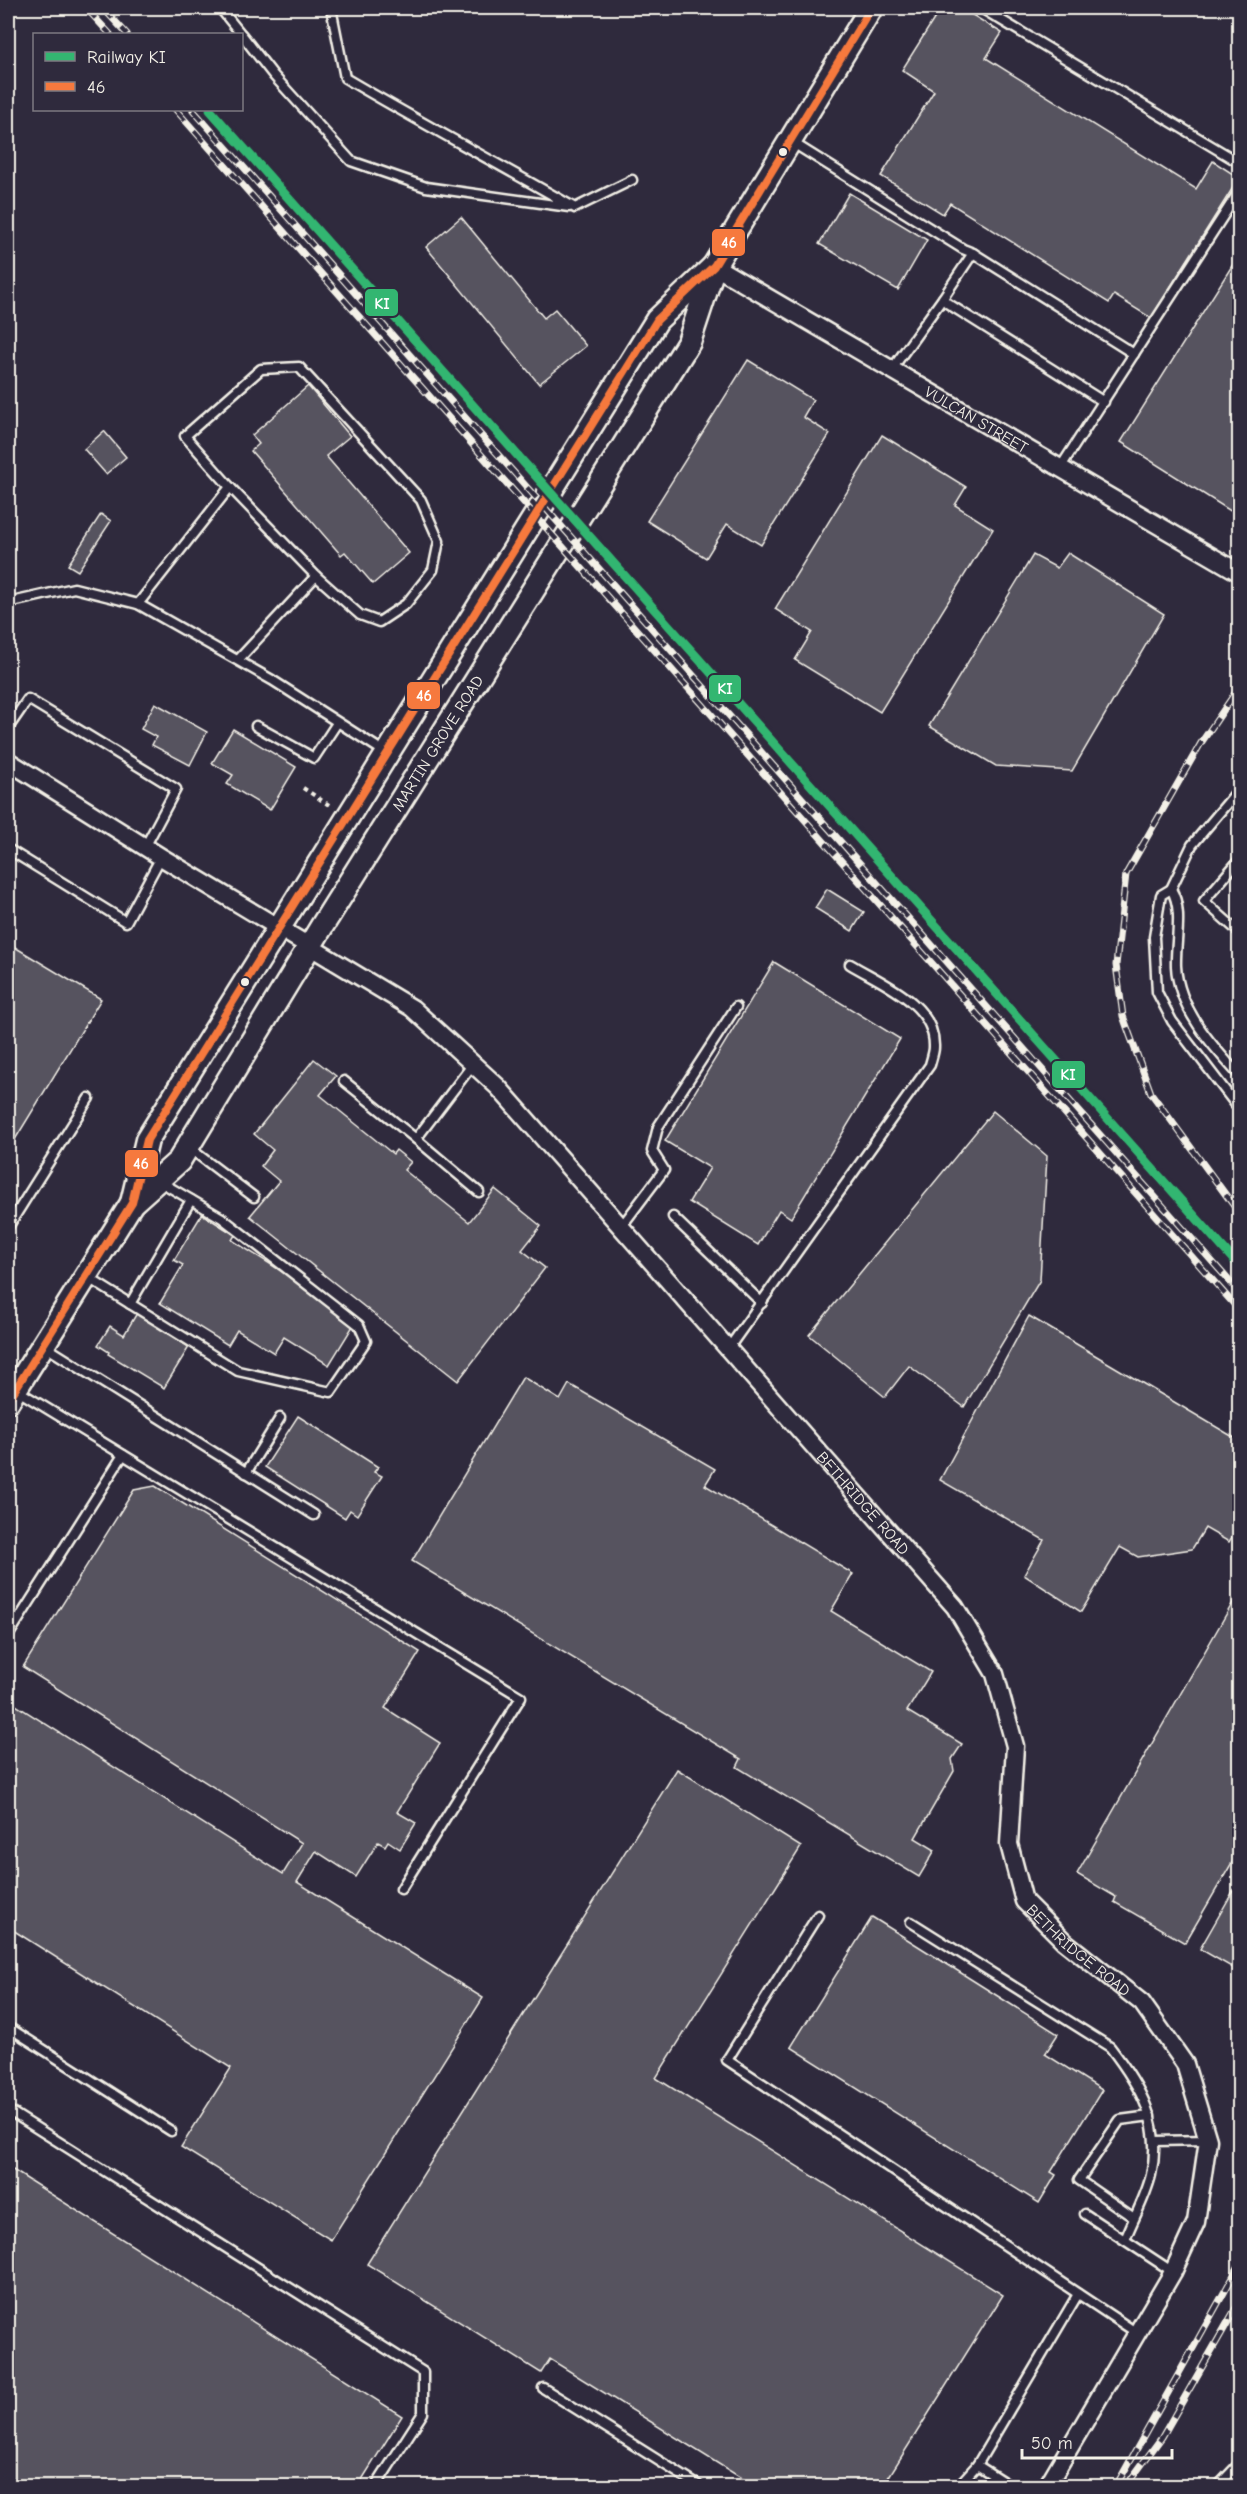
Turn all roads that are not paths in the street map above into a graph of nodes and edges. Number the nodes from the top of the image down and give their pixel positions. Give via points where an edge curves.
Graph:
1 (220, 8) edge
2 (331, 8) edge
3 (871, 8) edge
4 (981, 8) edge
5 (239, 33) edge
6 (243, 37) edge
7 (790, 141) junction
8 (1239, 163) edge
9 (632, 180) dead end
10 (1239, 190) edge
11 (575, 208) junction
12 (973, 253) junction
13 (714, 266) junction
14 (943, 298) junction
15 (1134, 354) junction
16 (891, 369) junction
17 (1104, 402) junction
18 (1060, 468) junction
19 (230, 487) junction
20 (1239, 573) edge
21 (316, 576) junction
22 (138, 604) junction
23 (8, 606) edge
24 (238, 660) junction
25 (337, 723) junction
26 (256, 726) dead end
27 (8, 728) edge
28 (387, 753) junction
29 (8, 761) edge
30 (1239, 788) edge
31 (145, 847) junction
32 (8, 849) edge
33 (161, 857) junction
34 (1239, 859) edge
35 (1172, 889) junction
36 (278, 928) junction
37 (1239, 933) edge
38 (310, 947) junction
39 (850, 964) dead end
40 (736, 1007) dead end
41 (473, 1064) junction
42 (1239, 1076) edge
43 (344, 1081) dead end
44 (89, 1098) dead end
45 (1239, 1110) edge
46 (416, 1139) junction
47 (187, 1147) junction
48 (157, 1180) junction
49 (479, 1192) dead end
50 (254, 1197) dead end
51 (191, 1200) junction
52 (132, 1203) junction
53 (673, 1217) dead end
54 (8, 1227) edge
55 (621, 1227) junction
56 (86, 1277) junction
57 (762, 1303) junction
58 (130, 1304) junction
59 (43, 1345) junction
60 (728, 1349) junction
61 (11, 1395) edge
62 (280, 1418) dead end
63 (123, 1455) junction
64 (246, 1473) junction
65 (314, 1515) dead end
66 (8, 1636) edge
67 (401, 1889) dead end
68 (818, 1915) dead end
69 (912, 1922) dead end
70 (8, 2027) edge
71 (8, 2110) edge
72 (1150, 2116) junction
73 (171, 2131) dead end
74 (1208, 2140) junction
75 (1155, 2141) junction
76 (1085, 2214) dead end
77 (1134, 2218) junction
78 (1125, 2240) junction
79 (1173, 2272) junction
80 (1078, 2294) junction
81 (1137, 2333) junction
82 (543, 2388) dead end
83 (1239, 2463) edge
84 (977, 2465) junction
85 (376, 2487) edge
86 (699, 2487) edge
87 (958, 2487) edge
88 (1010, 2487) edge
89 (1047, 2487) edge
90 (1218, 2487) edge

1 - 5 lane
2 - 11 lane via 345,78
3 - 7 main road, MARTIN GROVE ROAD
4 - 8 lane
6 - 11 lane via 351,161 426,187
7 - 12 lane
7 - 13 main road, MARTIN GROVE ROAD
9 - 11 lane
10 - 15 lane
12 - 14 lane
12 - 15 lane
13 - 16 street, VULCAN STREET
13 - 28 main road, MARTIN GROVE ROAD via 657,320
13 - 38 main road, MARTIN GROVE ROAD via 689,342
14 - 16 lane
14 - 17 lane
15 - 17 lane
16 - 18 street, VULCAN STREET
17 - 18 lane
18 - 20 street, VULCAN STREET
19 - 21 lane
19 - 21 lane via 185,436 261,369 298,367 421,500 439,541 433,570 406,604 379,622 360,615
19 - 22 lane
21 - 24 lane
22 - 23 lane via 74,588
22 - 24 lane
24 - 25 lane
25 - 26 lane via 314,758
25 - 28 lane
27 - 31 lane via 28,699 176,789
28 - 36 main road, MARTIN GROVE ROAD
29 - 31 street, BETHRIDGE ROAD
30 - 35 lane via 1192,845
31 - 33 street, BETHRIDGE ROAD
32 - 33 lane via 126,922
33 - 36 street, BETHRIDGE ROAD
34 - 37 lane via 1204,901
35 - 42 lane via 1178,899 1178,986 1199,1028
35 - 45 lane via 1161,895 1154,937 1157,992 1173,1022
36 - 38 street, BETHRIDGE ROAD
36 - 52 main road, MARTIN GROVE ROAD via 147,1140
38 - 41 street, BETHRIDGE ROAD via 412,1008
38 - 47 main road, MARTIN GROVE ROAD
39 - 57 lane via 911,1001 928,1022 934,1047 930,1065
40 - 55 lane via 658,1127 652,1151 664,1170
41 - 46 lane
41 - 55 street, BETHRIDGE ROAD via 498,1087
43 - 46 lane
44 - 54 lane
46 - 49 lane
47 - 48 main road, MARTIN GROVE ROAD
47 - 50 lane
48 - 51 lane
48 - 52 main road, MARTIN GROVE ROAD
51 - 58 lane
51 - 58 lane via 222,1218 359,1325 366,1341 331,1392 238,1371
52 - 56 main road, MARTIN GROVE ROAD
53 - 57 lane
55 - 60 street, BETHRIDGE ROAD
56 - 58 lane
56 - 59 main road, MARTIN GROVE ROAD
57 - 60 lane
59 - 61 main road, MARTIN GROVE ROAD
59 - 64 lane
60 - 74 street, BETHRIDGE ROAD via 956,1607 995,1674 1015,1746 1009,1844 1024,1901 1064,1941 1142,2003 1185,2064
61 - 63 lane
62 - 64 lane
63 - 66 lane
63 - 67 lane via 521,1697
64 - 65 lane
68 - 80 lane via 727,2060
69 - 72 lane via 1110,2047 1134,2078
70 - 73 lane
71 - 85 lane via 423,2372 423,2413
72 - 75 lane
72 - 77 lane via 1120,2120 1079,2180
74 - 75 lane
74 - 79 street, BETHRIDGE ROAD via 1196,2222
75 - 77 lane via 1151,2176
76 - 78 lane
77 - 78 lane
78 - 79 lane
79 - 81 street, BETHRIDGE ROAD
80 - 81 lane
80 - 84 lane
81 - 89 street, BETHRIDGE ROAD
82 - 86 lane
83 - 90 lane
84 - 87 lane
84 - 88 lane

